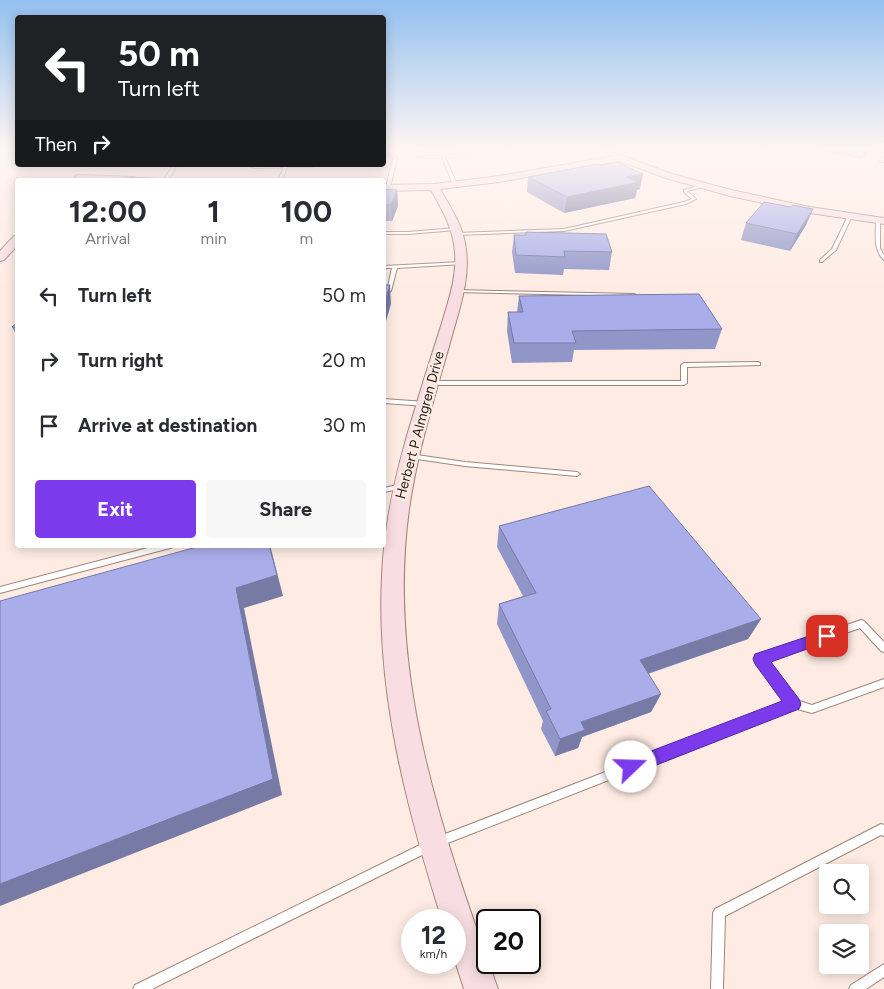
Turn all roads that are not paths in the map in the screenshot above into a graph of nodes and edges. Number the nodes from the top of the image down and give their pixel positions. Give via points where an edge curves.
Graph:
1 (438, 196) edge
2 (691, 196) edge
3 (746, 196) edge
4 (850, 216) junction
5 (881, 220) edge
6 (456, 232) junction
7 (386, 233) edge
8 (15, 241) edge
9 (0, 258) edge
10 (884, 259) edge
11 (821, 261) dead end
12 (461, 263) junction
13 (395, 266) junction
14 (386, 267) edge
15 (389, 291) edge
16 (457, 291) junction
17 (637, 295) edge
18 (758, 364) dead end
19 (431, 383) junction
20 (386, 401) edge
21 (425, 404) junction
22 (410, 456) junction
23 (577, 474) dead end
24 (393, 488) edge
25 (159, 548) edge
26 (0, 590) edge
27 (884, 648) edge
28 (884, 683) edge
29 (793, 704) junction
30 (884, 831) edge
31 (433, 844) junction
32 (884, 970) edge
33 (139, 989) edge
34 (481, 989) edge
35 (717, 989) edge
36 (854, 989) edge

1 - 6 street, Herbert P Almgren Drive
2 - 6 lane via 694,199 685,203 587,226 535,232
3 - 4 street
4 - 5 street
4 - 11 lane via 834,250
5 - 10 lane via 878,248
6 - 7 lane
6 - 12 street, Herbert P Almgren Drive
8 - 9 street
12 - 13 lane
12 - 16 street, Herbert P Almgren Drive
13 - 14 lane
13 - 15 lane
16 - 17 lane
16 - 19 street, Herbert P Almgren Drive
18 - 19 lane via 684,364 684,383
19 - 21 street, Herbert P Almgren Drive
20 - 21 lane
21 - 22 street, Herbert P Almgren Drive
22 - 23 lane
22 - 24 street, Herbert P Almgren Drive
24 - 31 street, Herbert P Almgren Drive via 393,636 402,714
25 - 26 lane
27 - 29 lane via 860,624 760,659
28 - 29 lane via 812,709
29 - 31 lane
30 - 35 lane via 881,829 719,913
31 - 33 lane
31 - 34 street, Herbert P Almgren Drive
32 - 36 lane

